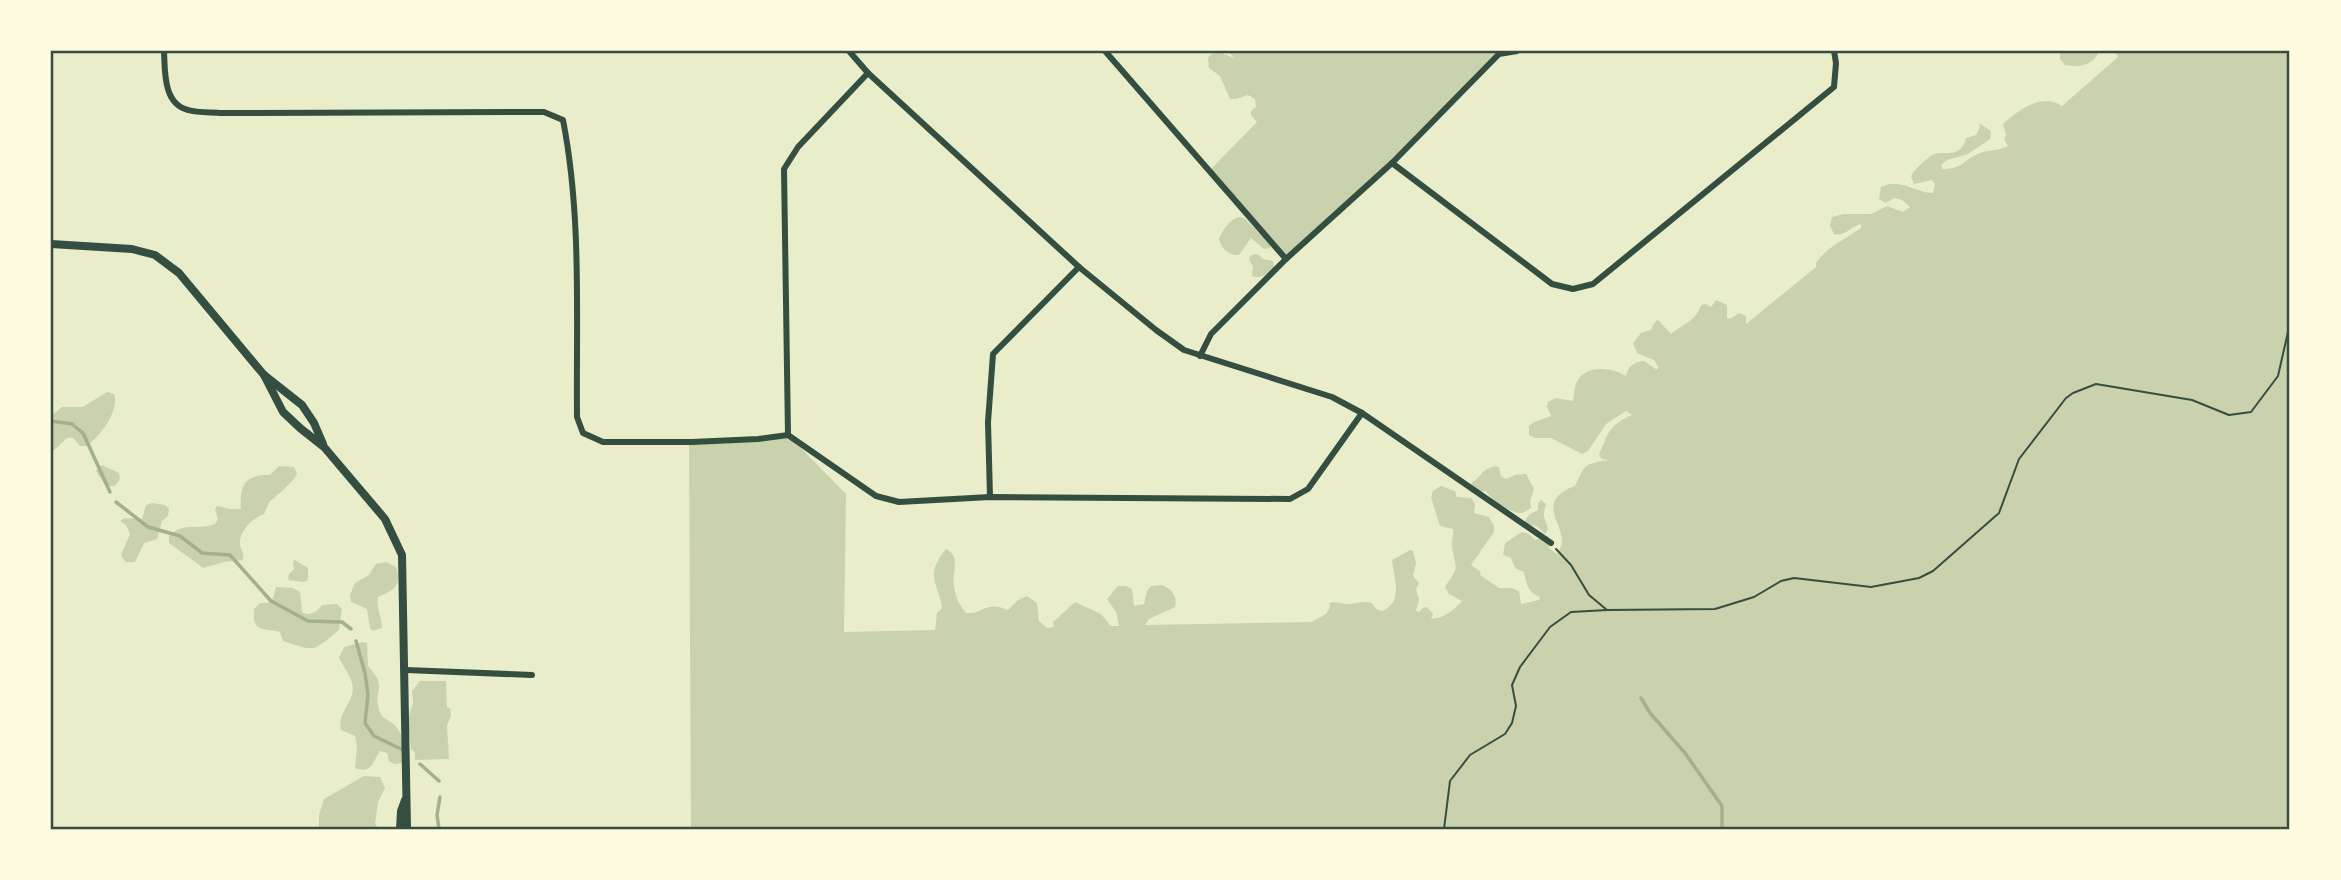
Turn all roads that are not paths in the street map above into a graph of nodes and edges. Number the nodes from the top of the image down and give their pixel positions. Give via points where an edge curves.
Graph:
1 (164, 51) edge
2 (849, 51) edge
3 (1105, 51) edge
4 (1517, 51) edge
5 (1834, 51) edge
6 (869, 73) junction
7 (1392, 163) junction
8 (51, 244) edge
9 (1286, 259) junction
10 (1080, 267) junction
11 (1200, 356) junction
12 (264, 375) junction
13 (1362, 413) junction
14 (788, 435) junction
15 (324, 447) junction
16 (990, 497) junction
17 (1551, 543) road end
18 (406, 670) junction
19 (533, 675) dead end
20 (406, 797) junction
21 (400, 829) edge
22 (407, 829) edge

1 - 14 street via 169,96 185,110 544,112 563,120 576,250 577,417 583,433 603,442
2 - 6 street
3 - 9 street
4 - 7 street via 1499,54
5 - 7 street via 1834,88 1593,284 1573,289 1552,284
6 - 10 street
6 - 14 street via 798,147 784,169
7 - 9 street
8 - 12 street via 132,249 155,255 179,274
9 - 11 street via 1212,334
10 - 11 street via 1156,330
10 - 16 street via 993,355 988,422
11 - 13 street via 1332,397
12 - 15 street via 284,412
12 - 15 street via 302,405
13 - 16 street via 1308,489 1290,499
13 - 17 street
14 - 16 street via 876,496 899,502
15 - 18 street via 385,520 402,555
18 - 19 street
18 - 20 street
20 - 21 street
20 - 22 street

